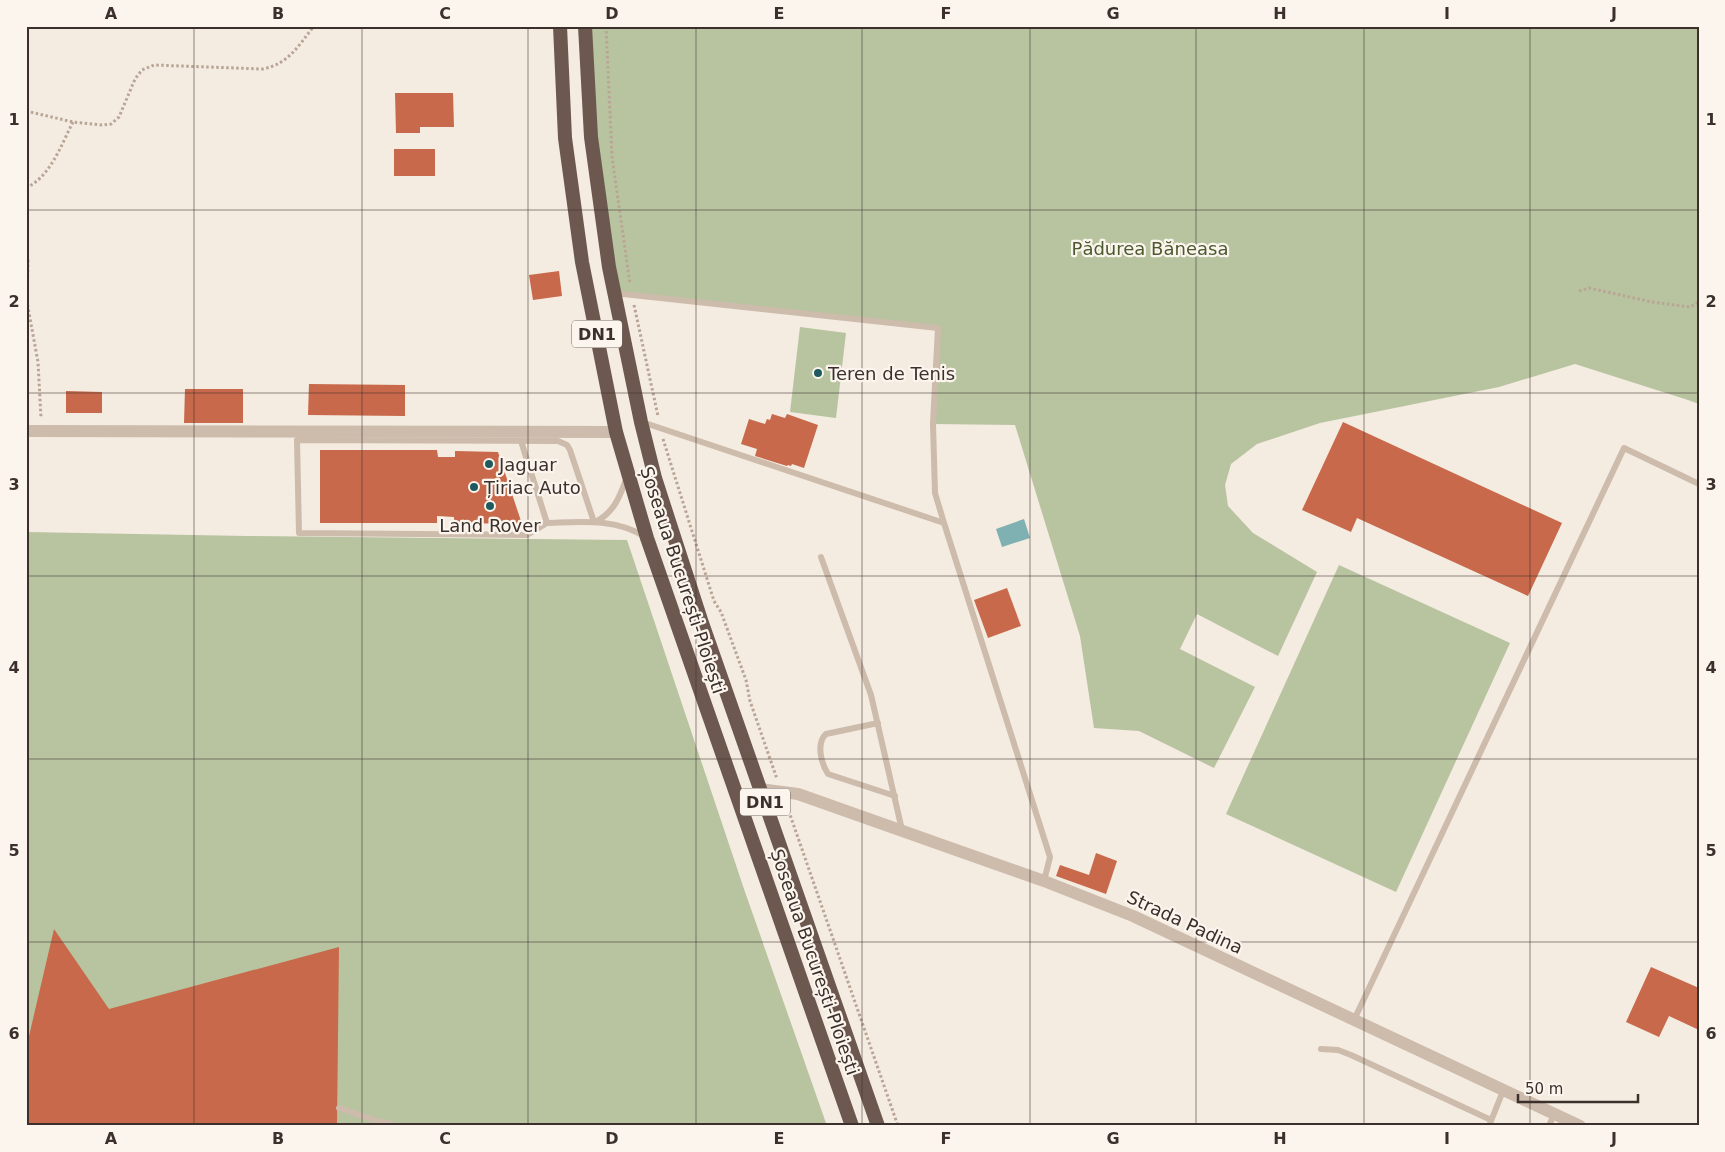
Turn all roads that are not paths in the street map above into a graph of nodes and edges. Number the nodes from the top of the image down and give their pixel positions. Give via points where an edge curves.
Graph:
1 (560, 26) edge
2 (585, 26) edge
3 (614, 292) junction
4 (641, 422) junction
5 (26, 431) edge
6 (616, 432) junction
7 (521, 441) junction
8 (628, 475) junction
9 (1699, 484) edge
10 (594, 522) junction
11 (547, 523) junction
12 (944, 523) junction
13 (647, 538) junction
14 (821, 557) dead end
15 (878, 723) junction
16 (760, 789) junction
17 (894, 796) junction
18 (903, 831) junction
19 (1044, 881) junction
20 (1354, 1020) junction
21 (1321, 1049) dead end
22 (1503, 1091) junction
23 (339, 1108) dead end
24 (1552, 1120) edge
25 (1490, 1123) edge
26 (398, 1126) edge
27 (852, 1126) edge
28 (878, 1126) edge
29 (1580, 1126) edge

1 - 6 highway, Șoseaua București-Ploiești / DN1 via 565,138 581,252
2 - 3 highway, Șoseaua București-Ploiești / DN1 via 591,137
3 - 4 highway, Șoseaua București-Ploiești / DN1
3 - 12 lane via 938,328 932,424 935,493
4 - 12 lane
4 - 16 highway, Șoseaua București-Ploiești / DN1 via 655,478 698,611
5 - 6 street
6 - 8 highway, Șoseaua București-Ploiești / DN1
7 - 10 lane via 558,441 567,445
7 - 11 lane
7 - 11 lane via 297,440 299,533 527,535
8 - 10 lane via 615,506 604,518
8 - 13 highway, Șoseaua București-Ploiești / DN1
9 - 20 lane via 1624,448
10 - 11 lane
10 - 13 lane via 629,528
12 - 19 lane via 1050,858
13 - 27 highway, Șoseaua București-Ploiești / DN1
14 - 15 lane
15 - 17 lane
15 - 17 lane via 826,734 821,741 822,765 828,774
16 - 18 street, Strada Padina via 798,794
16 - 28 highway, Șoseaua București-Ploiești / DN1
17 - 18 lane
18 - 19 street, Strada Padina
19 - 20 street, Strada Padina via 1133,916
20 - 22 street, Strada Padina
21 - 25 lane via 1351,1055
22 - 24 street, Strada Padina
22 - 25 lane
23 - 26 lane
24 - 29 street, Strada Padina

